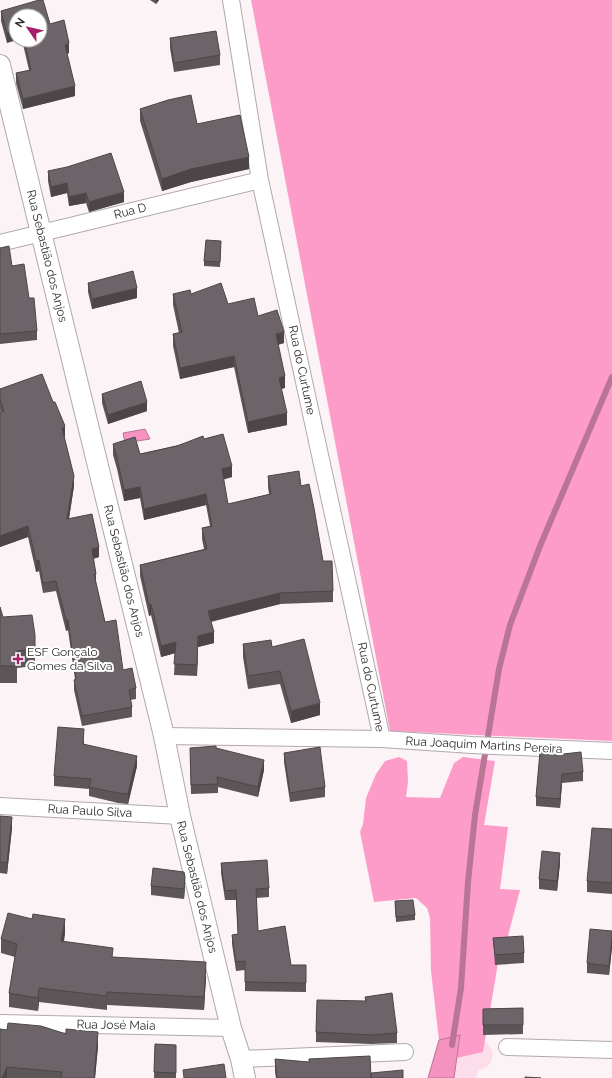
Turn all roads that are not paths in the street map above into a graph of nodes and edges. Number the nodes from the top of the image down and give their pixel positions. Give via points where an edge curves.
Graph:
1 (230, 0) edge
2 (0, 65) edge
3 (260, 180) junction
4 (41, 233) junction
5 (0, 243) edge
6 (164, 736) junction
7 (382, 739) junction
8 (612, 751) edge
9 (0, 806) edge
10 (180, 816) junction
11 (0, 1023) edge
12 (231, 1028) junction
13 (507, 1047) dead end
14 (612, 1050) edge
15 (405, 1052) dead end
16 (241, 1059) junction
17 (245, 1078) edge

1 - 3 street, Rua do Curtume
2 - 4 street, Rua Sebastião dos Anjos
3 - 4 street, Rua D
3 - 7 street, Rua do Curtume
4 - 5 street, Rua D
4 - 6 street, Rua Sebastião dos Anjos
6 - 7 street, Rua Joaquim Martins Pereira
6 - 10 street, Rua Sebastião dos Anjos
7 - 8 street, Rua Joaquim Martins Pereira
9 - 10 street, Rua Paulo Silva
10 - 12 street, Rua Sebastião dos Anjos
11 - 12 street, Rua José Maia
12 - 16 street, Rua Sebastião dos Anjos
13 - 14 street
15 - 16 street
16 - 17 street, Rua Sebastião dos Anjos

